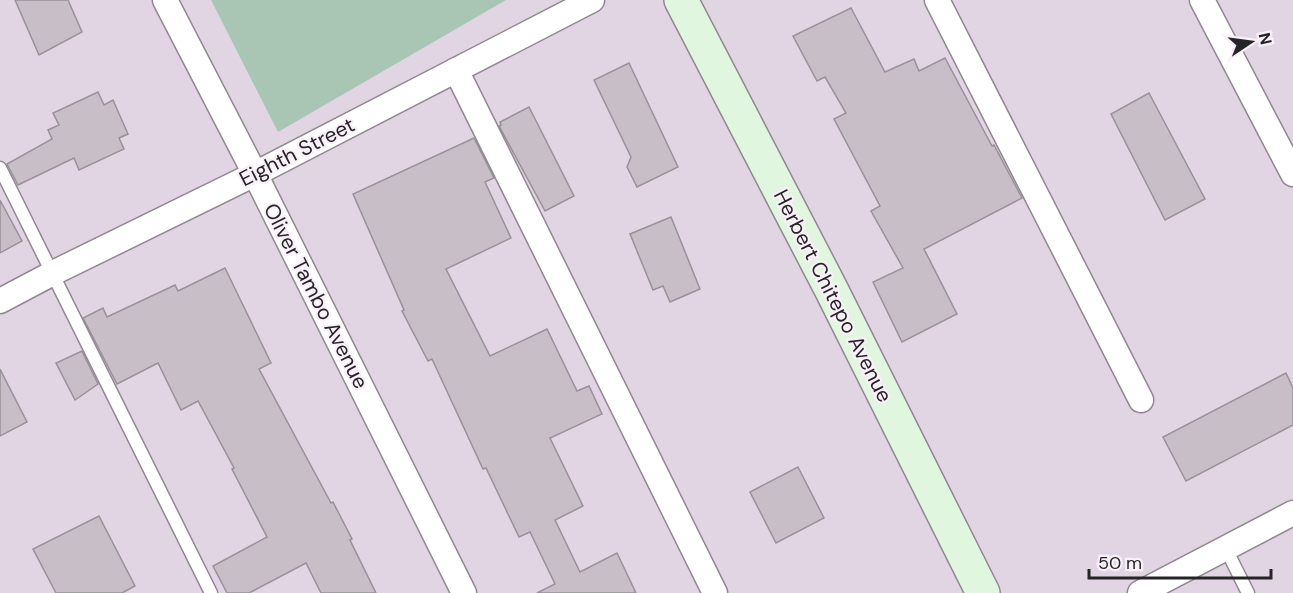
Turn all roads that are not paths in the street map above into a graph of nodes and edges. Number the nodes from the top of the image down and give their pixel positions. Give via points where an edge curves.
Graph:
1 (165, 0) edge
2 (592, 0) edge
3 (681, 0) edge
4 (938, 0) edge
5 (1202, 0) edge
6 (456, 70) junction
7 (0, 168) edge
8 (255, 174) junction
9 (1293, 174) edge
10 (53, 273) junction
11 (0, 301) edge
12 (1142, 400) dead end
13 (1293, 513) edge
14 (1226, 549) junction
15 (211, 593) edge
16 (465, 593) edge
17 (716, 593) edge
18 (983, 593) edge
19 (1140, 593) edge
20 (1248, 593) edge

1 - 8 street, Oliver Tambo Avenue
2 - 6 street, Eighth Street
3 - 18 main road, Herbert Chitepo Avenue
4 - 12 street
5 - 9 street
6 - 8 street, Eighth Street
6 - 17 street
7 - 10 lane
8 - 10 street, Eighth Street
8 - 16 street, Oliver Tambo Avenue
10 - 11 street, Eighth Street
10 - 15 lane
13 - 14 street
14 - 19 street
14 - 20 lane

